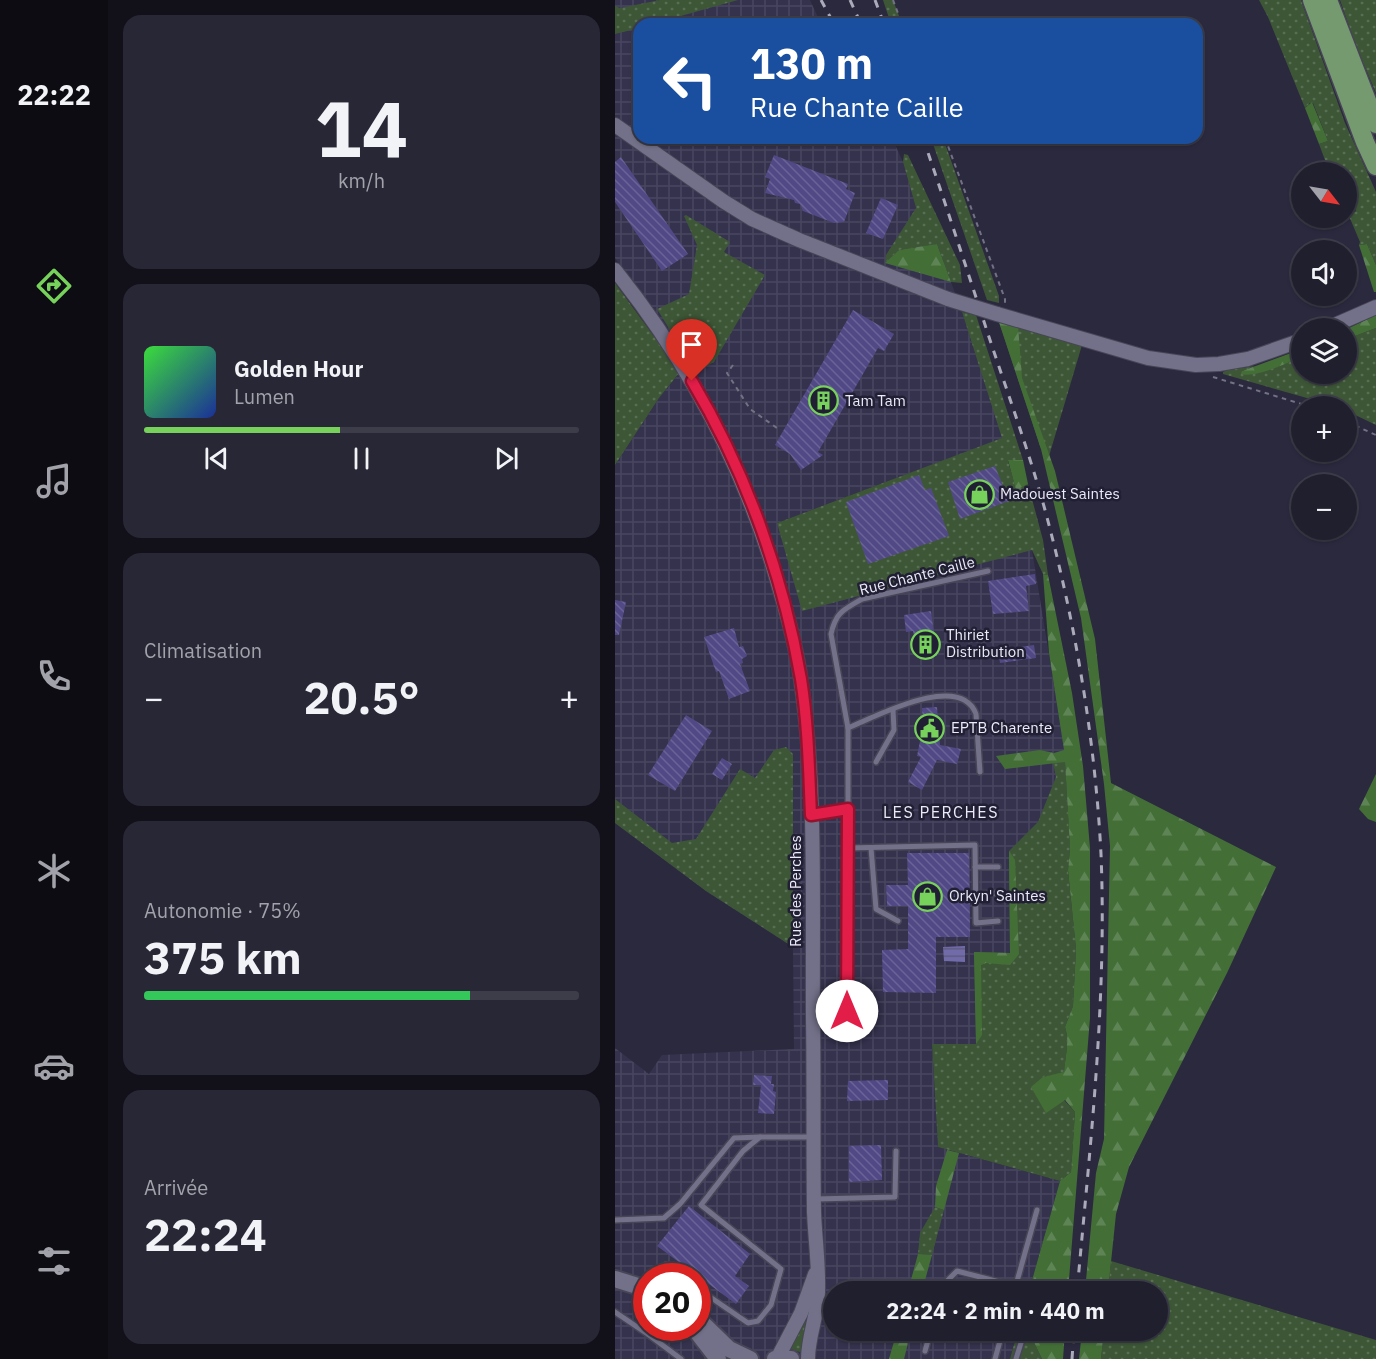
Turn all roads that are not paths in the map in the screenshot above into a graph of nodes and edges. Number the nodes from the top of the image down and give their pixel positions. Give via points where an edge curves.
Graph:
1 (1312, 0) edge
2 (1328, 0) edge
3 (1376, 124) edge
4 (615, 125) edge
5 (633, 138) edge
6 (642, 144) edge
7 (1376, 166) edge
8 (615, 270) edge
9 (1376, 307) edge
10 (1351, 318) edge
11 (1291, 344) edge
12 (988, 571) dead end
13 (893, 710) junction
14 (848, 728) junction
15 (876, 762) dead end
16 (980, 772) dead end
17 (848, 809) junction
18 (811, 815) junction
19 (848, 848) junction
20 (871, 848) junction
21 (975, 867) junction
22 (998, 867) dead end
23 (1000, 893) dead end
24 (976, 894) junction
25 (898, 921) dead end
26 (998, 921) dead end
27 (846, 1030) dead end
28 (760, 1137) junction
29 (814, 1137) junction
30 (896, 1151) dead end
31 (814, 1199) junction
32 (1037, 1210) dead end
33 (615, 1220) edge
34 (817, 1269) junction
35 (615, 1279) edge
36 (947, 1281) edge
37 (989, 1281) edge
38 (1016, 1281) edge
39 (633, 1285) edge
40 (711, 1298) edge
41 (615, 1312) edge
42 (633, 1325) edge
43 (711, 1332) edge
44 (656, 1341) edge
45 (704, 1341) edge
46 (928, 1341) edge
47 (1000, 1341) edge
48 (1022, 1341) edge
49 (925, 1351) dead end
50 (681, 1359) edge
51 (718, 1359) edge
52 (750, 1359) edge
53 (776, 1359) edge
54 (791, 1359) edge
55 (808, 1359) edge
56 (995, 1359) edge
57 (1016, 1359) edge

1 - 7 highway
2 - 3 highway
4 - 5 street, bridge
6 - 11 street, bridge via 752,219 948,299 1148,358 1196,365 1248,359
8 - 18 street, Rue des Perches via 675,352 701,396 727,446 758,523 789,621 801,680
9 - 10 street
12 - 14 lane, Rue Chante Caille via 862,599 834,620 831,634
13 - 14 lane
13 - 15 lane via 894,730
13 - 16 lane via 911,701 944,695 966,700 976,714
14 - 17 lane, Rue Chante Caille
17 - 18 lane
17 - 19 lane, Rue Chante Caille
18 - 29 street, Rue des Perches
19 - 20 lane
19 - 27 lane, Rue Chante Caille
20 - 21 lane via 975,845
20 - 25 lane via 876,909
21 - 22 lane
21 - 24 lane
23 - 24 lane
24 - 26 lane via 976,923
28 - 29 lane
28 - 33 lane via 734,1138 664,1218
28 - 40 lane via 743,1151 701,1205 781,1269 771,1305 758,1321 748,1323
29 - 31 street, Rue des Perches
30 - 31 lane via 895,1197
31 - 34 street, Rue des Perches
32 - 38 lane
34 - 53 street, Rue des Perches via 801,1313
34 - 55 street, Rue des Perches via 819,1292
35 - 39 main road
36 - 37 lane via 957,1271
41 - 42 lane
43 - 52 main road via 729,1349
44 - 50 lane
45 - 51 main road
46 - 49 lane
47 - 56 lane
48 - 57 lane
53 - 54 main road

